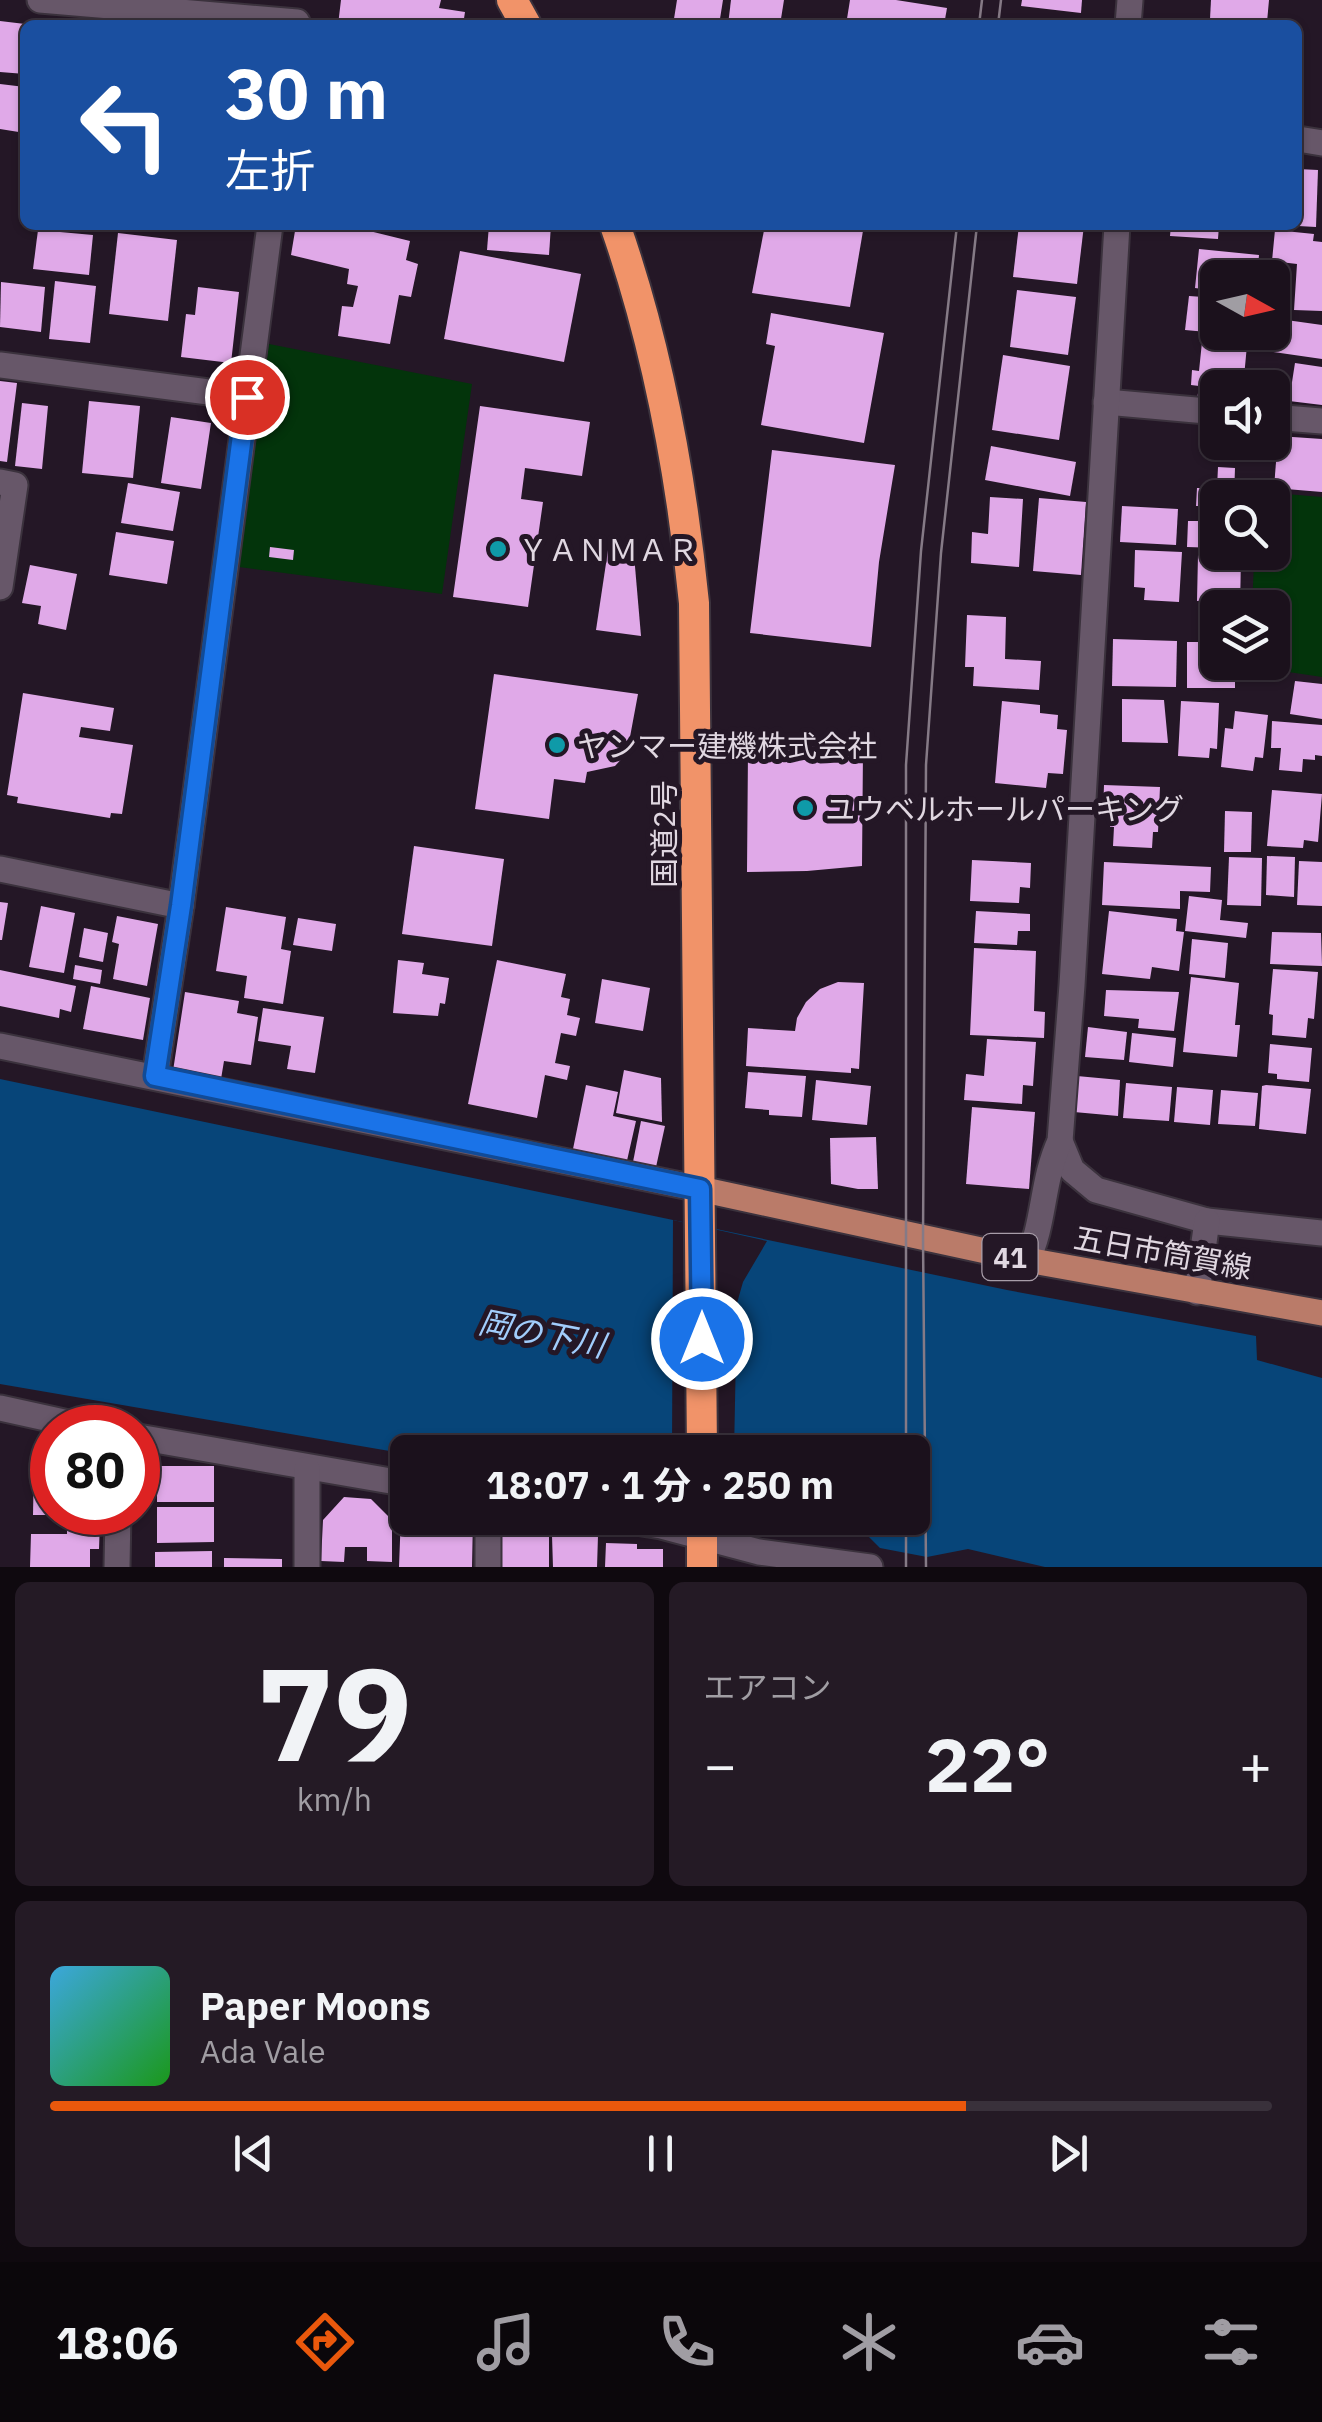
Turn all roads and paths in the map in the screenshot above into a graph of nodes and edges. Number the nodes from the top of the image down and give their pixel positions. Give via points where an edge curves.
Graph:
1 (40, 0) edge
2 (298, 16) edge
3 (269, 230) edge
4 (616, 230) edge
5 (1117, 230) edge
6 (0, 365) edge
7 (247, 397) junction
8 (1106, 402) junction
9 (1200, 410) edge
10 (1290, 418) edge
11 (1322, 421) edge
12 (0, 482) edge
13 (0, 587) edge
14 (0, 869) edge
15 (181, 906) junction
16 (0, 1046) edge
17 (155, 1076) junction
18 (1055, 1152) junction
19 (700, 1189) junction
20 (1206, 1221) junction
21 (1322, 1233) edge
22 (1027, 1260) junction
23 (1197, 1292) junction
24 (1322, 1313) edge
25 (0, 1408) edge
26 (30, 1415) edge
27 (702, 1435) edge
28 (160, 1441) edge
29 (308, 1469) junction
30 (390, 1481) edge
31 (118, 1535) edge
32 (488, 1535) edge
33 (702, 1540) edge
34 (117, 1567) edge
35 (307, 1567) edge
36 (488, 1567) edge
37 (870, 1567) edge

1 - 2 street
3 - 7 street
4 - 19 highway, 国道2号 via 672,431 692,586
5 - 8 street
6 - 7 street
7 - 15 street
8 - 9 street
8 - 18 street via 1072,985
10 - 11 street
12 - 13 street via 14,484
14 - 15 street
15 - 17 street
16 - 17 street
17 - 19 street
18 - 20 street via 1096,1190
18 - 22 street
19 - 22 main road, 五日市筒賀線 / 41
19 - 27 highway, 国道2号
20 - 21 street
20 - 23 street
22 - 23 main road, 五日市筒賀線 / 41
23 - 24 main road, 五日市筒賀線 / 41
25 - 26 street
28 - 29 street
29 - 30 street
29 - 35 street
31 - 34 street
32 - 36 street
33 - 37 street

